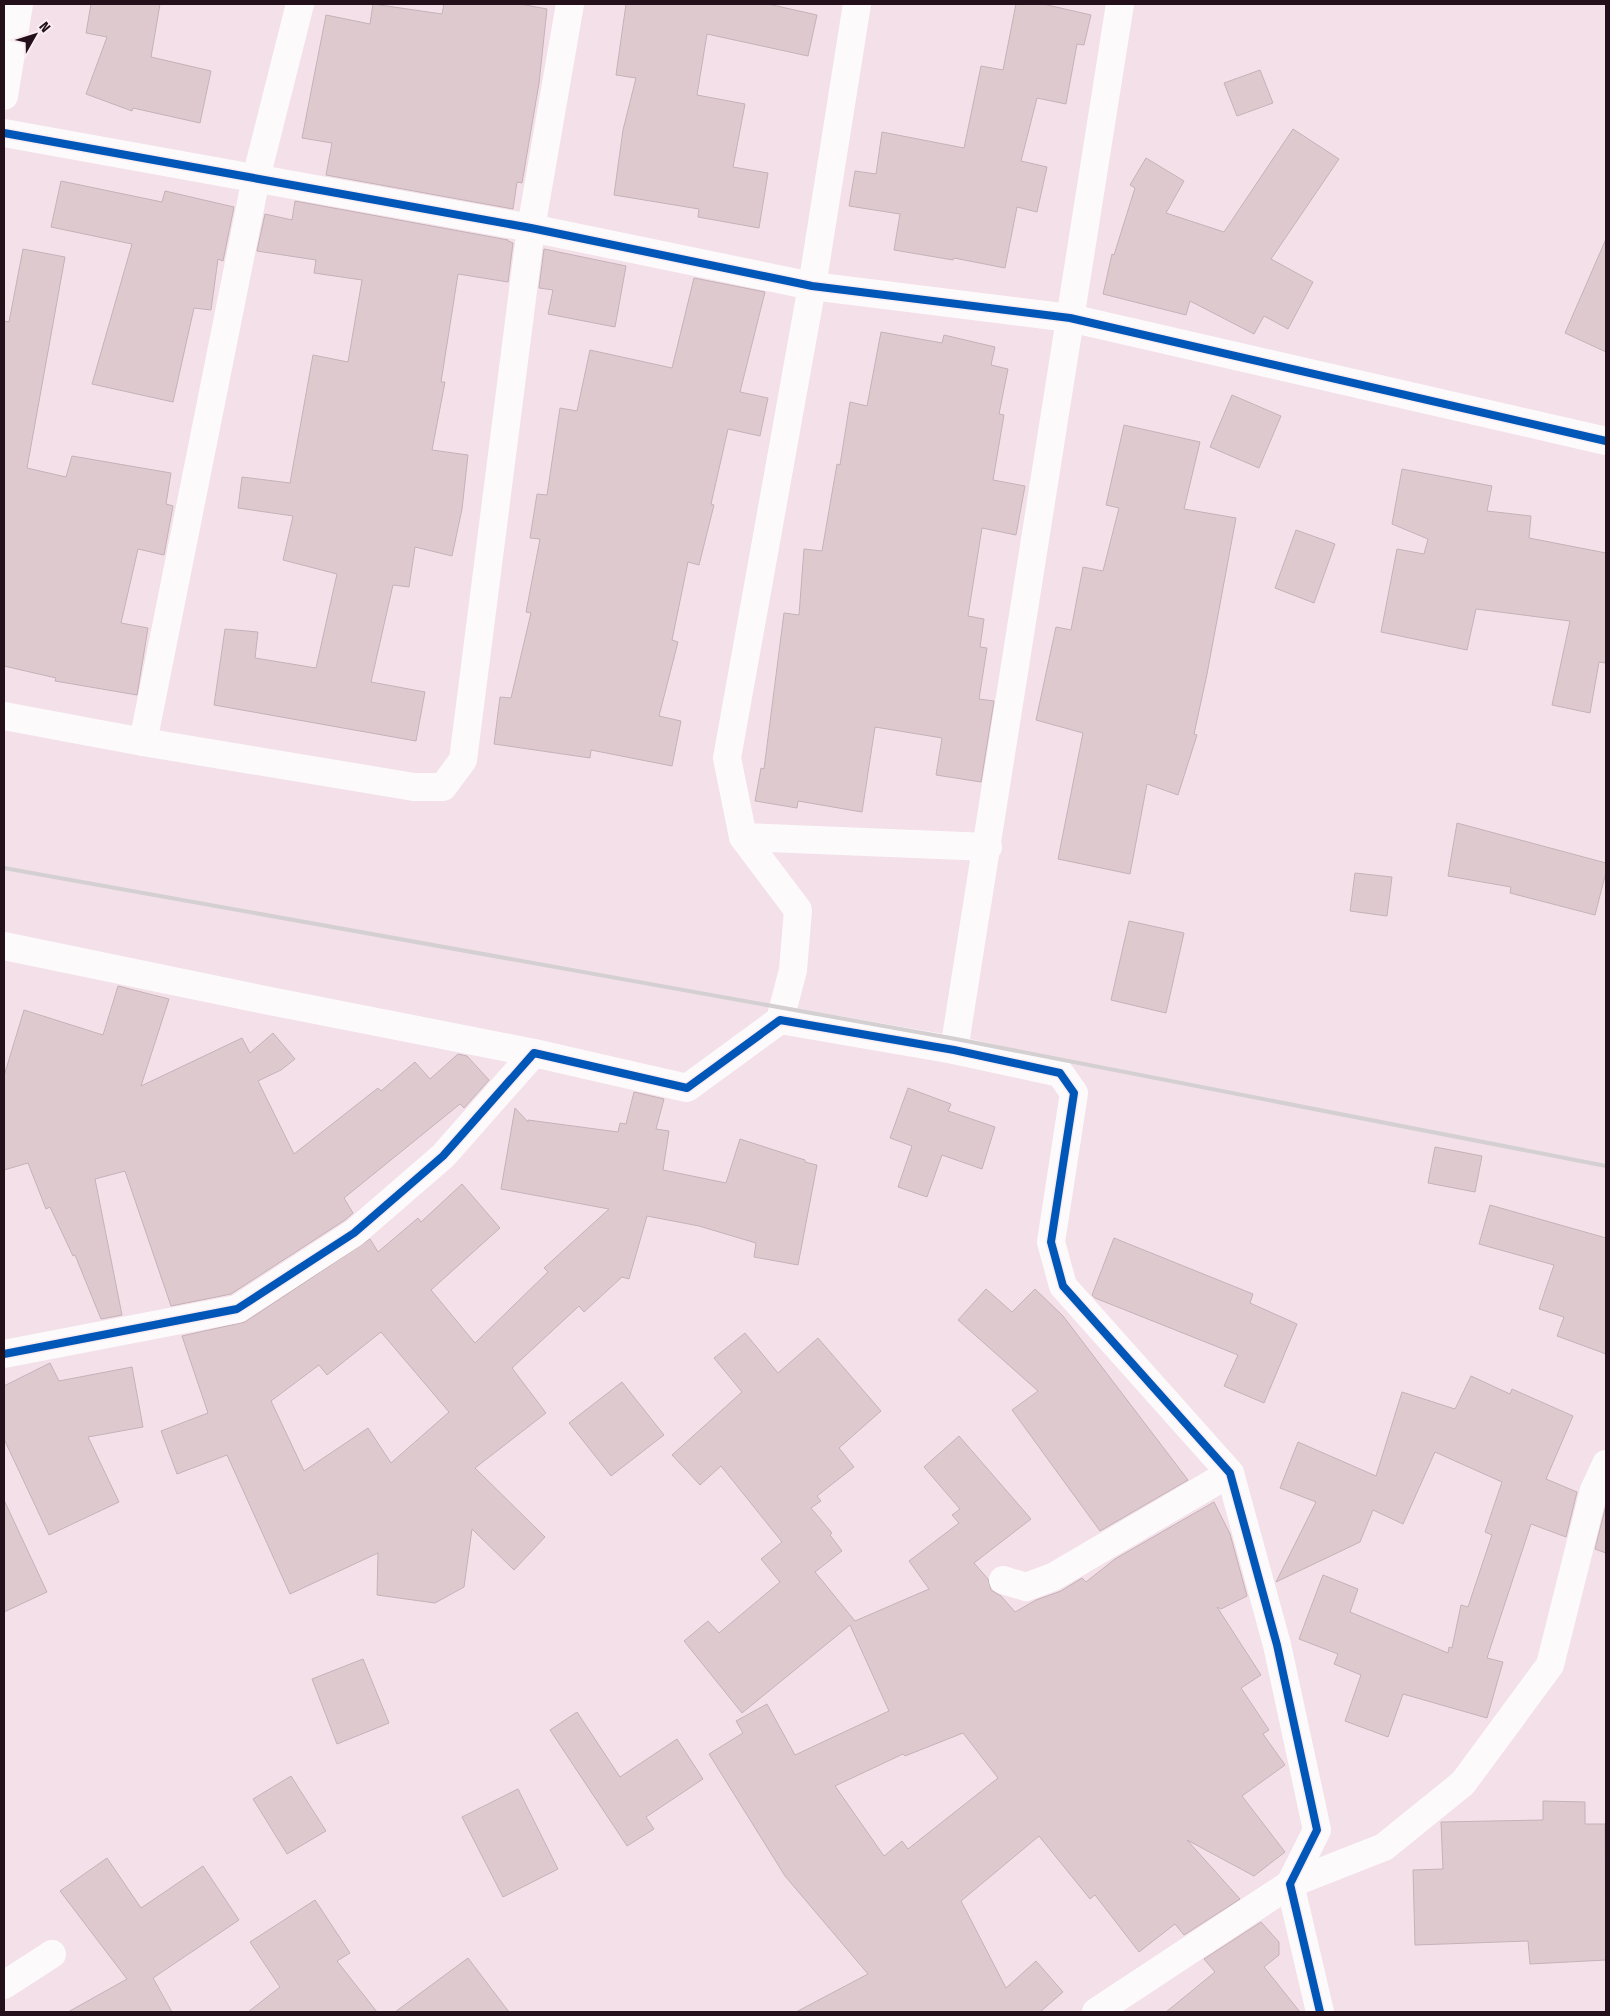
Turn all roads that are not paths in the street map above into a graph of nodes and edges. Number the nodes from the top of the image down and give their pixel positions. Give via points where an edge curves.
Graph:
1 (19, 4) edge
2 (300, 4) edge
3 (570, 4) edge
4 (858, 4) edge
5 (1120, 4) edge
6 (4, 96) edge
7 (4, 133) edge
8 (256, 178) junction
9 (531, 228) junction
10 (812, 286) junction
11 (1070, 318) junction
12 (1606, 441) edge
13 (4, 716) edge
14 (142, 742) junction
15 (743, 836) junction
16 (988, 847) junction
17 (4, 946) edge
18 (780, 1020) junction
19 (954, 1050) junction
20 (534, 1053) junction
21 (4, 1354) edge
22 (1606, 1464) edge
23 (1230, 1473) junction
24 (1003, 1580) dead end
25 (1290, 1884) junction
26 (52, 1954) dead end
27 (4, 1985) edge
28 (1096, 2012) edge
29 (1320, 2012) edge

1 - 6 street
2 - 8 street
3 - 9 street
4 - 10 street
5 - 11 street
7 - 8 street
8 - 9 street
8 - 14 street
9 - 10 street
9 - 14 street via 463,760 443,787 414,787
10 - 11 street
10 - 15 street via 727,758
11 - 12 street
11 - 16 street
13 - 14 street
15 - 16 street
15 - 18 street via 798,910 792,970
16 - 19 street
17 - 20 street
18 - 19 street
18 - 20 street via 687,1088
19 - 23 street via 1060,1073 1074,1093 1051,1242 1063,1286
20 - 21 street via 444,1156 354,1233 237,1308
22 - 25 street via 1594,1490 1550,1665 1463,1783 1384,1847
23 - 24 street via 1053,1577 1026,1587
23 - 25 street via 1277,1645 1317,1830
25 - 28 street
25 - 29 street
26 - 27 street

